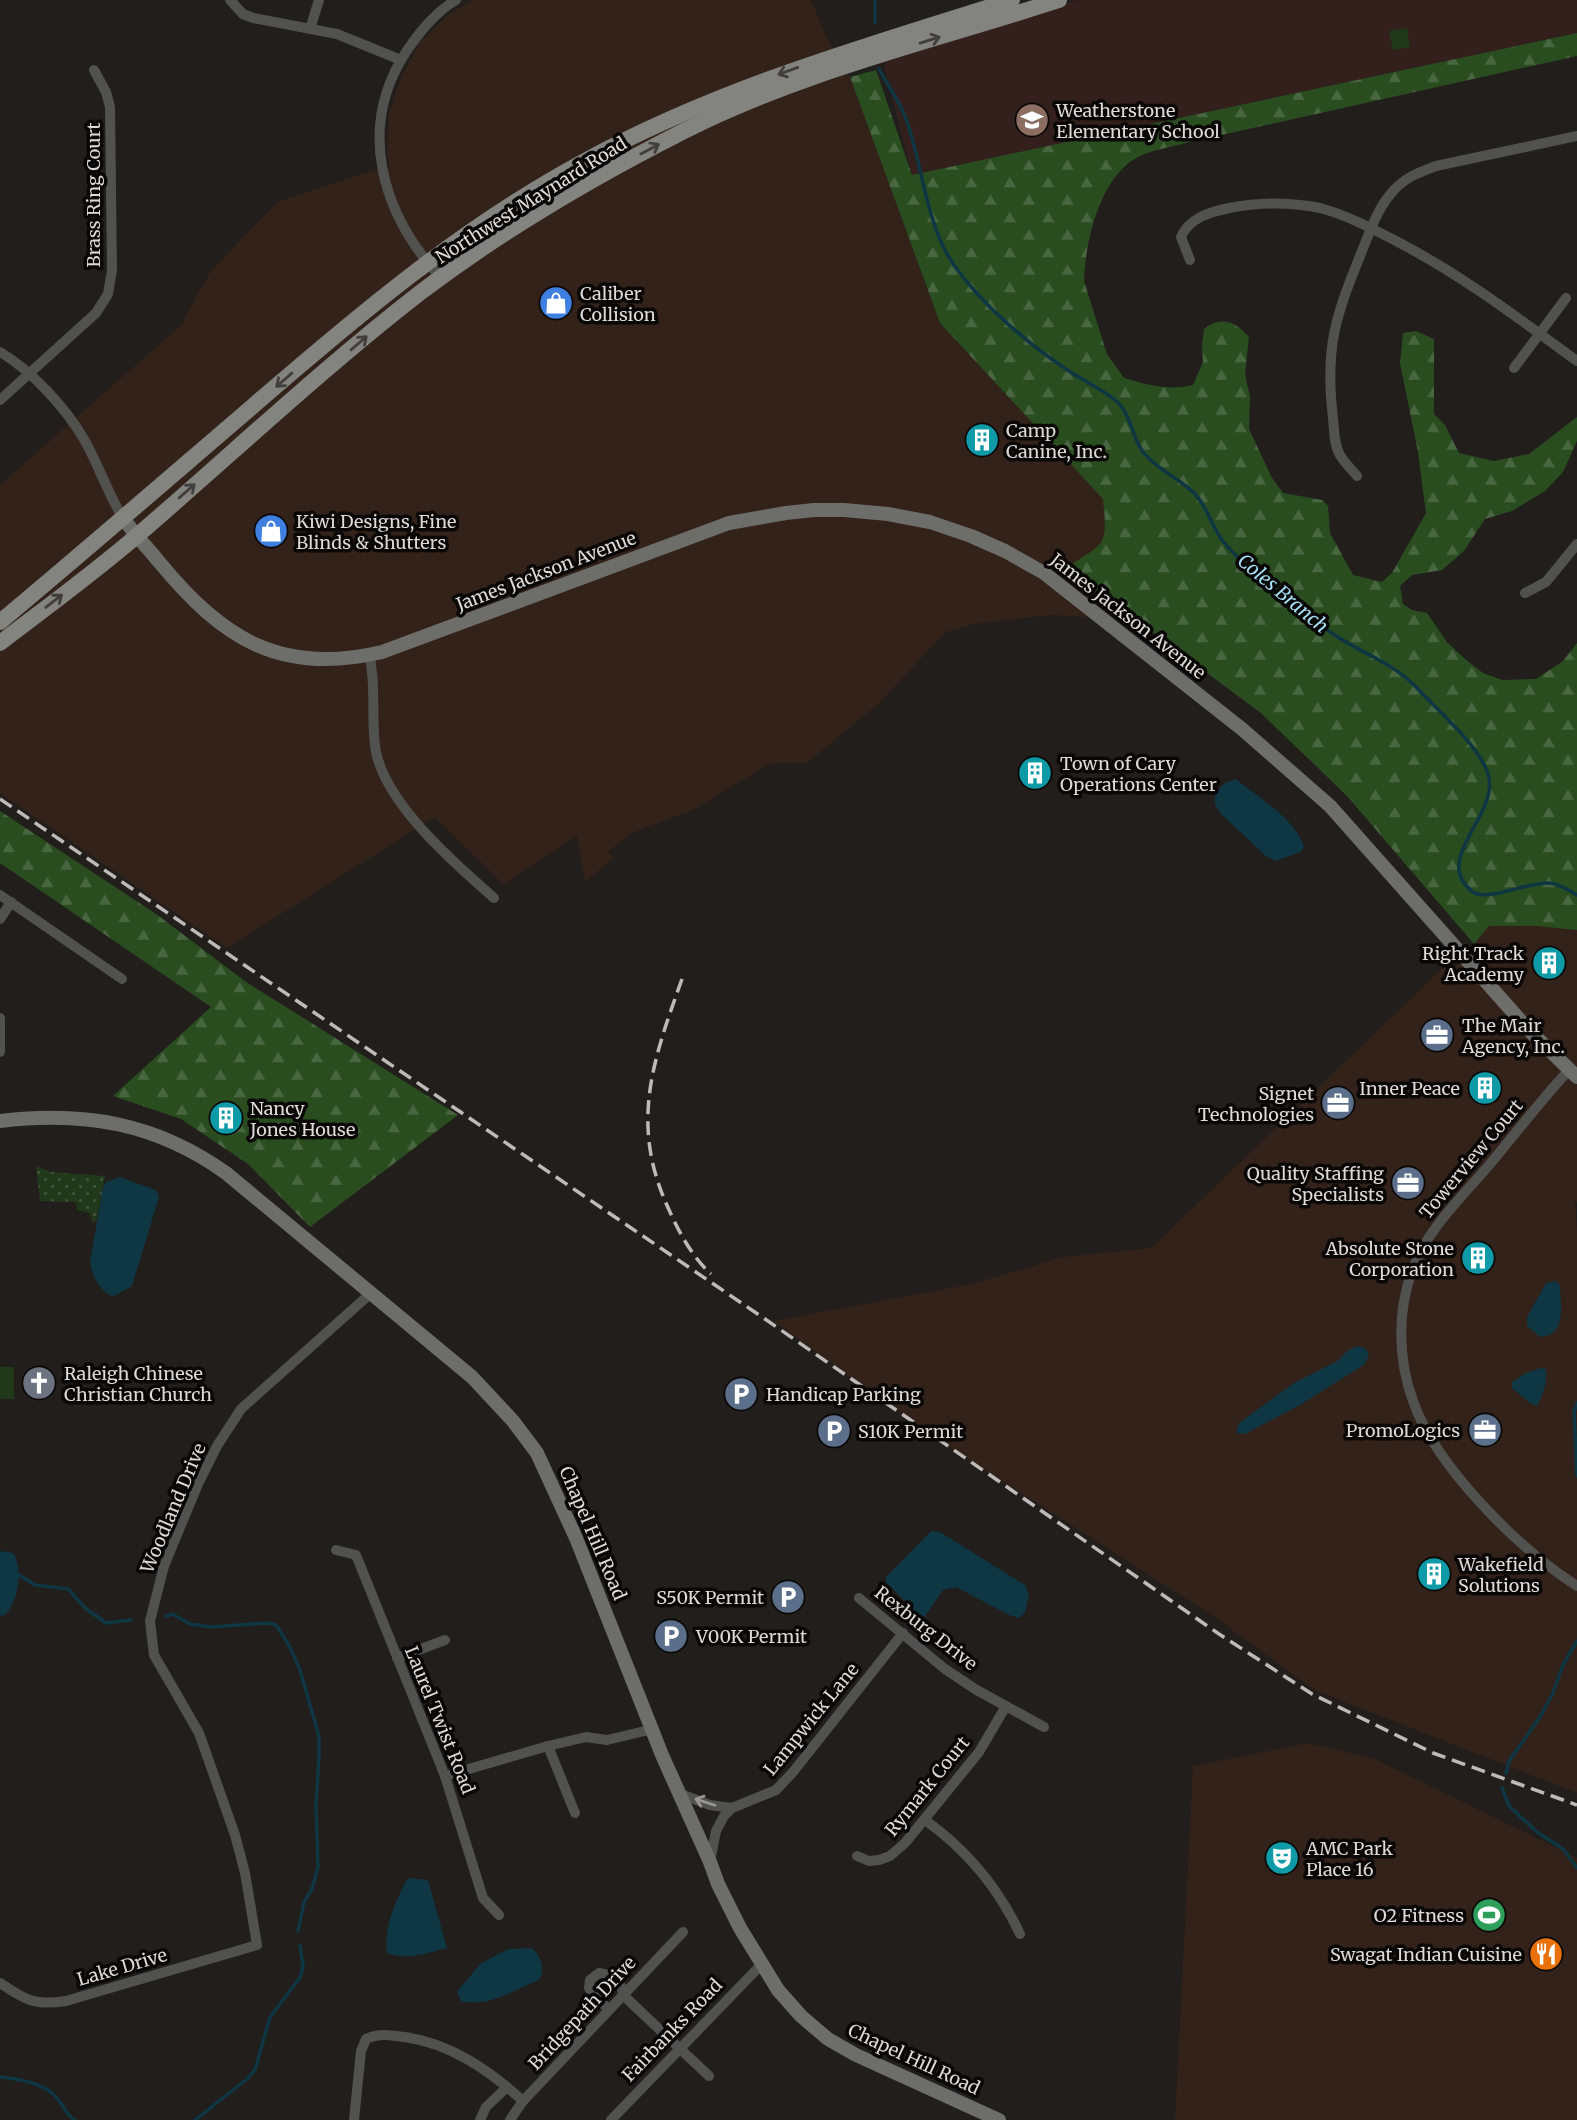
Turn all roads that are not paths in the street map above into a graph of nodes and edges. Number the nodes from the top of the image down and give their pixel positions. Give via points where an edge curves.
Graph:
1 (230, 0) edge
2 (318, 0) edge
3 (456, 0) edge
4 (1012, 0) edge
5 (1059, 0) edge
6 (310, 29) junction
7 (401, 60) junction
8 (94, 70) dead end
9 (1577, 136) edge
10 (1371, 228) junction
11 (1190, 260) dead end
12 (426, 262) junction
13 (441, 278) junction
14 (1566, 298) dead end
15 (1540, 333) junction
16 (0, 352) edge
17 (1577, 360) edge
18 (1514, 368) dead end
19 (30, 374) junction
20 (0, 400) edge
21 (1357, 476) dead end
22 (123, 518) junction
23 (136, 537) junction
24 (1577, 544) edge
25 (1525, 593) dead end
26 (0, 622) edge
27 (0, 643) edge
28 (370, 655) junction
29 (0, 895) edge
30 (494, 898) dead end
31 (11, 902) junction
32 (0, 919) edge
33 (122, 979) dead end
34 (0, 1018) edge
35 (0, 1052) edge
36 (1573, 1074) edge
37 (0, 1121) edge
38 (370, 1294) junction
39 (335, 1550) dead end
40 (1577, 1586) edge
41 (859, 1598) dead end
42 (904, 1633) junction
43 (445, 1640) dead end
44 (397, 1658) junction
45 (1006, 1706) junction
46 (1044, 1727) dead end
47 (653, 1729) junction
48 (548, 1746) junction
49 (445, 1776) junction
50 (678, 1793) junction
51 (732, 1808) junction
52 (575, 1813) dead end
53 (925, 1819) junction
54 (857, 1856) dead end
55 (710, 1862) junction
56 (499, 1915) dead end
57 (683, 1932) dead end
58 (1020, 1934) dead end
59 (257, 1945) joint
60 (761, 1965) junction
61 (0, 1983) edge
62 (623, 1994) junction
63 (609, 2009) junction
64 (680, 2047) junction
65 (709, 2076) dead end
66 (508, 2087) junction
67 (523, 2101) junction
68 (354, 2120) edge
69 (480, 2120) edge
70 (510, 2120) edge
71 (611, 2120) edge
72 (999, 2120) edge

1 - 6 street via 253,18
2 - 6 street
3 - 7 street via 428,23
4 -> 12 main road, Northwest Maynard Road via 967,8 705,104 545,183
13 -> 5 main road, Northwest Maynard Road via 575,191 738,106 810,77
6 - 7 street via 355,40
7 - 12 street via 382,113 380,155 397,218
8 - 19 street, Brass Ring Court via 110,107 110,286 96,313
9 - 10 street via 1415,173 1386,199
10 - 11 street via 1301,205 1242,205 1201,216 1184,231 1181,237
10 - 15 street via 1464,279
10 - 21 street via 1336,318 1329,357 1339,453
12 - 13 street
12 -> 22 main road, Northwest Maynard Road
23 -> 13 main road, Northwest Maynard Road via 361,341
14 - 15 street
15 - 17 street
15 - 18 street
16 - 19 street
19 - 20 street, Brass Ring Court
19 - 22 street via 75,424
22 - 23 street, James Jackson Avenue
22 - 26 main road, Northwest Maynard Road
27 -> 23 main road, Northwest Maynard Road
23 - 28 street, James Jackson Avenue via 186,594 238,636 275,652 310,659
24 - 25 street via 1546,582
28 - 30 street via 374,739 383,774 405,810
28 - 36 street, James Jackson Avenue via 729,523 786,513 844,510 913,518 961,532 1044,573 1242,729 1330,806
29 - 31 street
31 - 32 street
31 - 33 street
34 - 35 street
36 - 40 street, Towerview Court via 1430,1236 1412,1271 1400,1323 1405,1376 1414,1404 1445,1458 1512,1535
37 - 38 street, Chapel Hill Road via 90,1118 168,1138 226,1173
38 - 47 street, Chapel Hill Road via 472,1377 537,1453
38 - 59 street, Woodland Drive via 241,1409 198,1484 164,1566 150,1621 154,1655 199,1733 235,1835
39 - 44 street, Laurel Twist Road via 356,1555
41 - 42 street, Rexburg Drive
42 - 45 street, Rexburg Drive via 945,1669
42 - 51 street, Lampwick Lane via 776,1790
43 - 44 street
44 - 49 street, Laurel Twist Road
45 - 46 street, Rexburg Drive
45 - 53 street, Rymark Court via 979,1752
47 - 48 street via 607,1740 586,1738
47 - 50 street, Chapel Hill Road
48 - 49 street
48 - 52 street
49 - 56 street, Laurel Twist Road via 483,1898
51 -> 50 street
50 - 55 street, Chapel Hill Road
51 - 55 street via 716,1831
53 - 54 street, Rymark Court via 890,1856 869,1861
53 - 58 street via 974,1862
55 - 60 street, Chapel Hill Road
57 - 62 street, Bridgepath Drive
59 - 61 street, Lake Drive via 58,2003 25,2000
60 - 64 street, Fairbanks Road
60 - 72 street, Chapel Hill Road via 801,2016 828,2039
62 - 63 street, Bridgepath Drive
62 - 63 street via 621,1983 610,1975 599,1973 590,1980 589,1988
62 - 64 street
63 - 67 street, Bridgepath Drive
64 - 65 street
64 - 71 street, Fairbanks Road
66 - 67 street
66 - 68 street via 443,2047 375,2035 366,2039 361,2051
66 - 69 street via 486,2107
67 - 70 street, Bridgepath Drive

